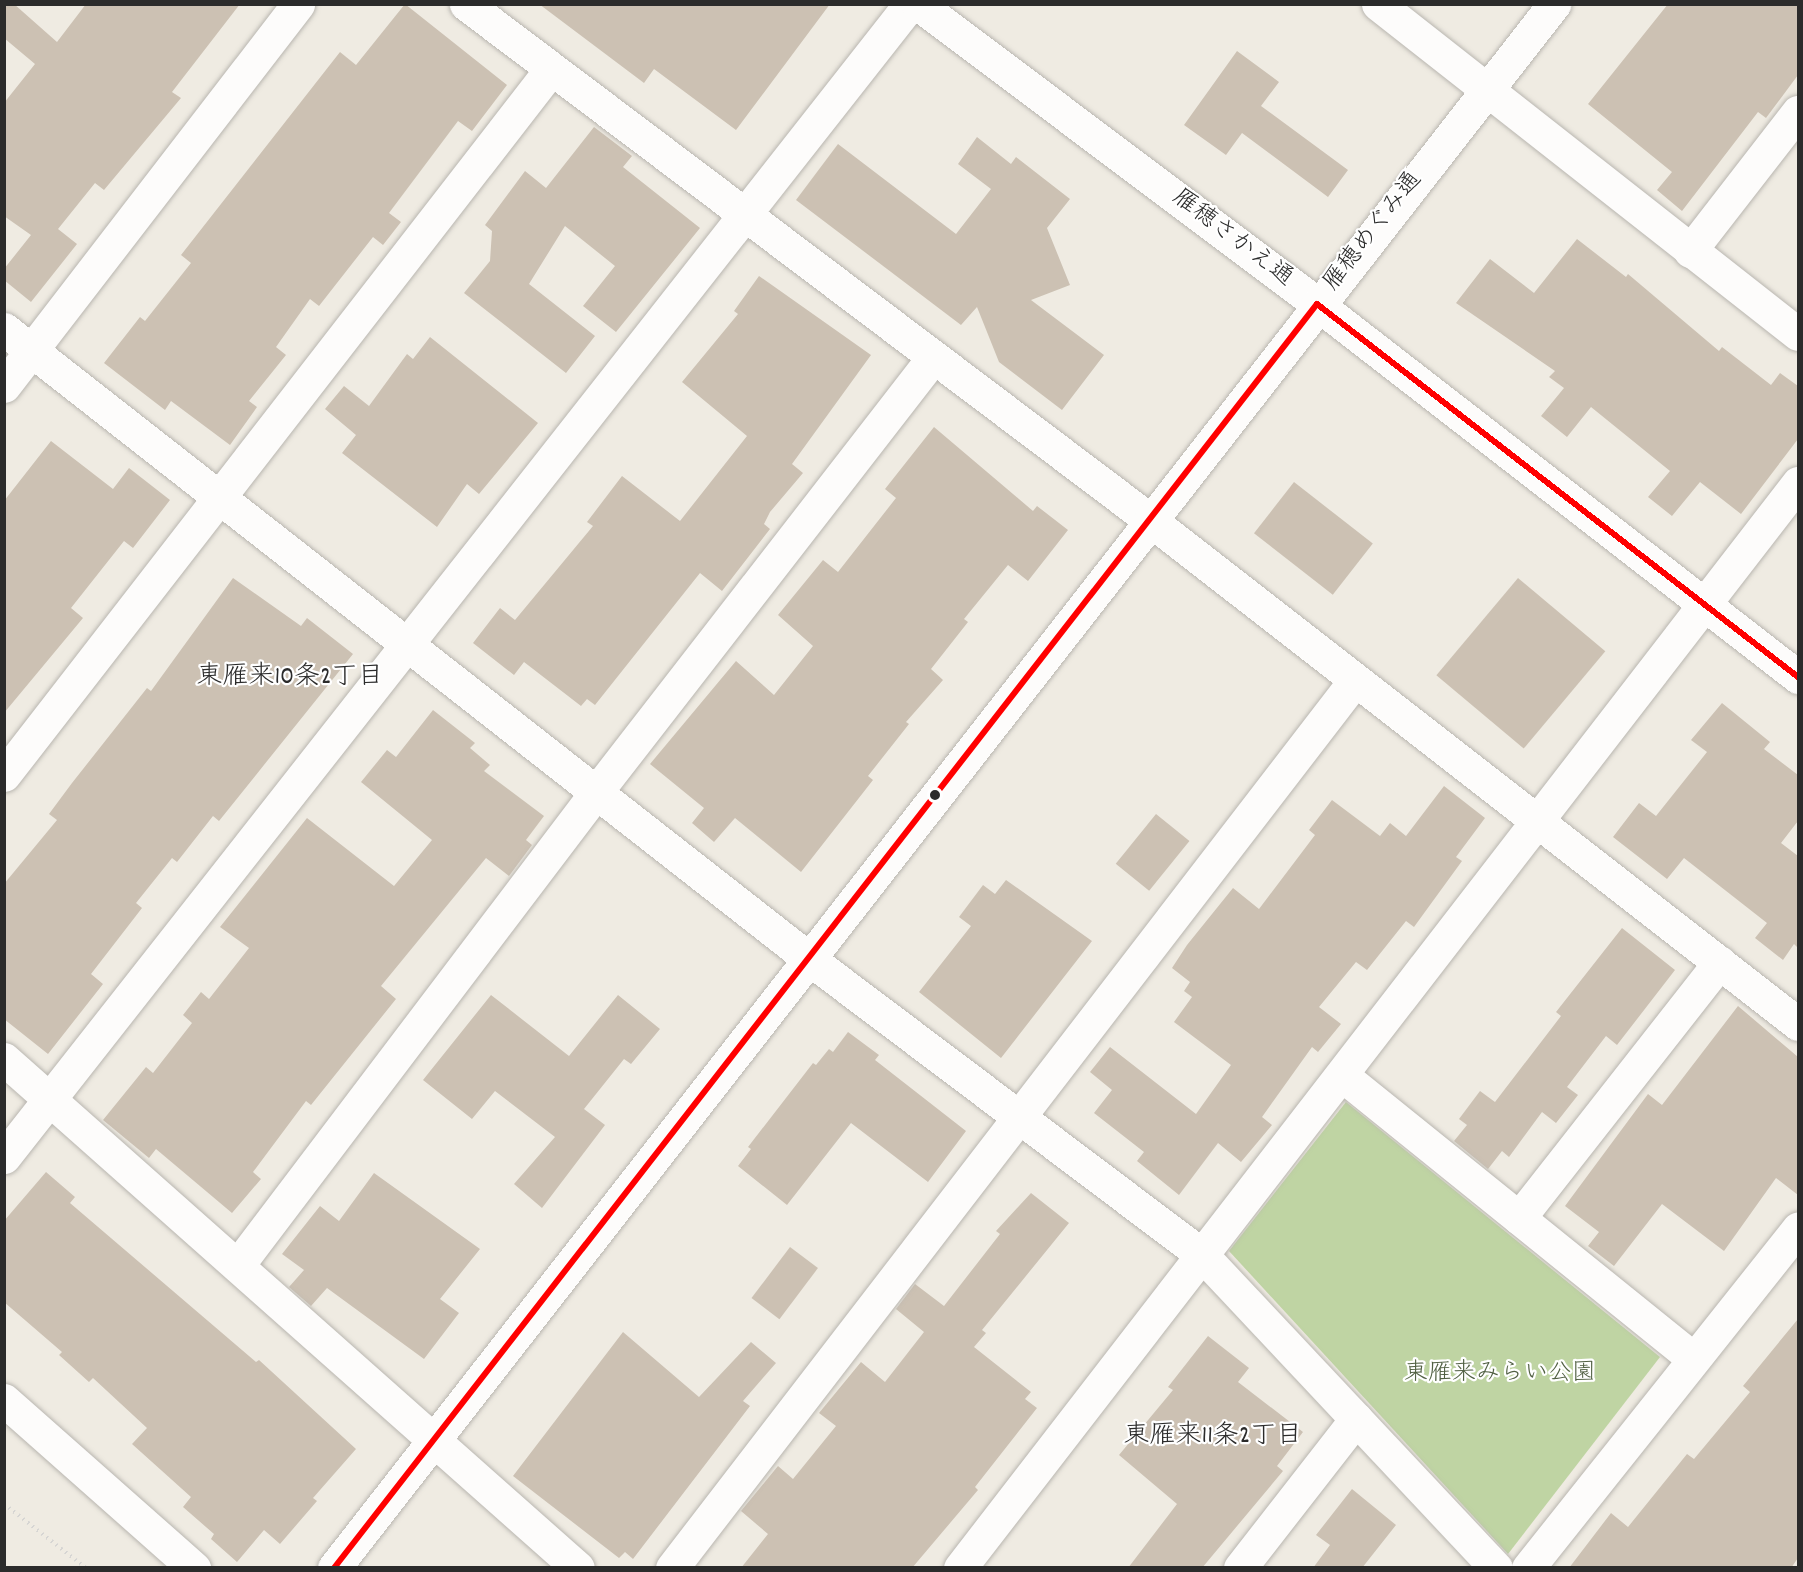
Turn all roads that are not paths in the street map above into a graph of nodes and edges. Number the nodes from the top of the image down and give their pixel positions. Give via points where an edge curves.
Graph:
1 (298, 4) edge
2 (466, 4) edge
3 (910, 4) edge
4 (918, 4) edge
5 (1378, 4) edge
6 (1554, 4) edge
7 (551, 69) junction
8 (1486, 90) junction
9 (1798, 112) edge
10 (743, 214) junction
11 (1690, 251) junction
12 (1317, 304) junction
13 (4, 328) edge
14 (1798, 334) edge
15 (32, 350) junction
16 (932, 359) junction
17 (4, 386) edge
18 (1798, 483) edge
19 (219, 497) junction
20 (1150, 520) junction
21 (1704, 604) junction
22 (407, 645) junction
23 (1798, 677) edge
24 (1355, 680) junction
25 (4, 775) edge
26 (597, 791) junction
27 (1539, 821) junction
28 (808, 958) junction
29 (1720, 962) junction
30 (1798, 1024) edge
31 (4, 1059) edge
32 (1343, 1076) junction
33 (52, 1101) junction
34 (1016, 1116) junction
35 (4, 1157) edge
36 (1519, 1218) junction
37 (1798, 1228) edge
38 (1203, 1256) junction
39 (238, 1265) junction
40 (1693, 1358) junction
41 (4, 1400) edge
42 (1356, 1419) junction
43 (433, 1442) junction
44 (194, 1568) edge
45 (333, 1568) edge
46 (578, 1568) edge
47 (672, 1568) edge
48 (960, 1568) edge
49 (1240, 1568) edge
50 (1496, 1568) edge
51 (1528, 1568) edge

1 - 15 street
2 - 7 street
3 - 10 street
4 - 12 street, 雁穂さかえ通
5 - 8 street
6 - 8 street, 雁穂めぐみ通
7 - 10 street
7 - 19 street
8 - 11 street
8 - 12 street, 雁穂めぐみ通
9 - 11 street
10 - 16 street
10 - 22 street
11 - 14 street
12 - 20 street, 雁穂めぐみ通
12 - 21 street, 雁穂さかえ通
13 - 15 street
15 - 17 street
15 - 19 street
16 - 20 street
16 - 26 street
18 - 21 street
19 - 22 street
19 - 25 street
20 - 24 street
20 - 28 street, 雁穂めぐみ通
21 - 23 street, 雁穂さかえ通
21 - 27 street
22 - 26 street
22 - 33 street
24 - 27 street
24 - 34 street
26 - 28 street
26 - 39 street
27 - 29 street
27 - 32 street
28 - 34 street
28 - 43 street, 雁穂めぐみ通
29 - 30 street
29 - 36 street
31 - 33 street
32 - 36 street
32 - 38 street
33 - 35 street
33 - 39 street
34 - 38 street
34 - 47 street
36 - 40 street
37 - 40 street
38 - 42 street
38 - 48 street
39 - 43 street
40 - 51 street
41 - 44 street
42 - 49 street
42 - 50 street
43 - 45 street, 雁穂めぐみ通
43 - 46 street

